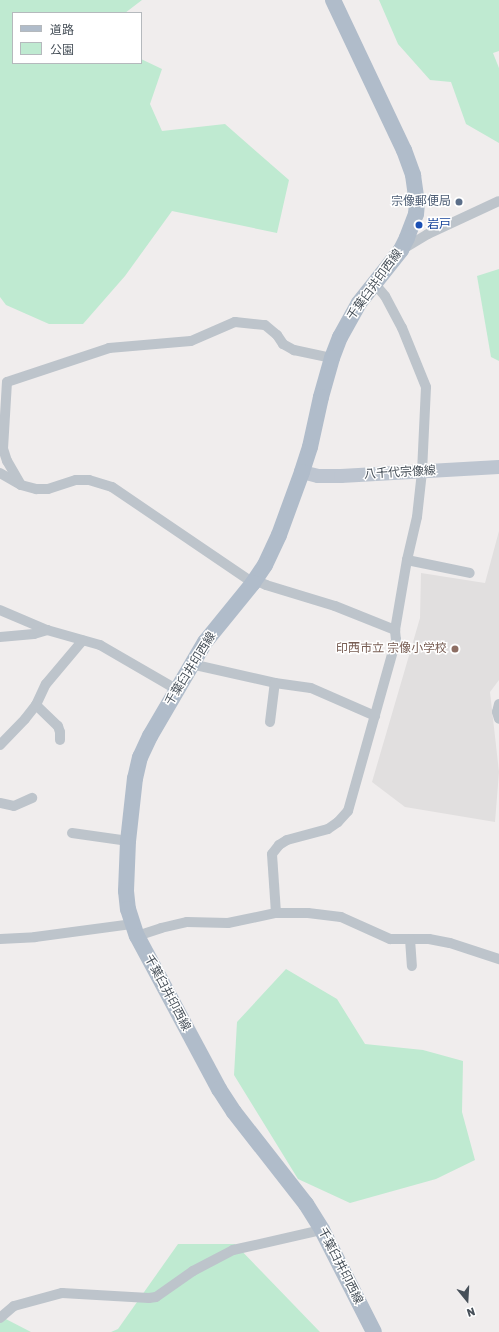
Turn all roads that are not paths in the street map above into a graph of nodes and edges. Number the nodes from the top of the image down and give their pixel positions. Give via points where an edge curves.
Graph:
1 (333, 0) edge
2 (499, 201) edge
3 (401, 250) junction
4 (375, 284) junction
5 (332, 358) junction
6 (499, 467) edge
7 (302, 472) junction
8 (422, 472) junction
9 (0, 473) edge
10 (21, 485) junction
11 (407, 560) junction
12 (470, 573) dead end
13 (254, 581) junction
14 (0, 610) edge
15 (47, 630) junction
16 (395, 630) junction
17 (0, 637) edge
18 (83, 640) junction
19 (191, 664) junction
20 (276, 684) junction
21 (176, 689) junction
22 (499, 704) edge
23 (36, 705) junction
24 (375, 716) junction
25 (499, 719) edge
26 (270, 722) dead end
27 (2, 738) edge
28 (60, 740) dead end
29 (32, 798) dead end
30 (0, 803) edge
31 (72, 833) dead end
32 (128, 841) junction
33 (276, 913) junction
34 (135, 930) junction
35 (0, 939) edge
36 (410, 939) junction
37 (499, 960) edge
38 (412, 966) dead end
39 (322, 1230) junction
40 (0, 1318) edge
41 (374, 1332) edge

1 - 3 main road, 千葉臼井印西線 via 386,110 413,175 416,214
2 - 3 street via 428,234
3 - 4 main road, 千葉臼井印西線
4 - 5 main road, 千葉臼井印西線 via 347,322
4 - 8 street via 385,296 402,328 426,387
5 - 7 main road, 千葉臼井印西線
5 - 10 street via 294,350 283,344 265,325 236,322 191,341 109,348 7,382 4,449 7,461
6 - 8 main road, 八千代宗像線
7 - 8 main road, 八千代宗像線 via 326,476
7 - 13 main road, 千葉臼井印西線 via 279,535 265,565
8 - 11 street via 417,518
9 - 10 street
10 - 13 street via 48,489 76,480 89,480 112,487
11 - 12 street
11 - 16 street
13 - 16 street via 335,606
13 - 19 main road, 千葉臼井印西線 via 205,642
14 - 15 street
15 - 17 street via 34,634
15 - 18 street
16 - 24 street via 396,640
18 - 21 street via 100,645
18 - 23 street via 46,684
19 - 20 street
19 - 21 main road, 千葉臼井印西線
20 - 24 street via 311,688
20 - 26 street
21 - 32 main road, 千葉臼井印西線 via 140,757
22 - 25 street
23 - 27 street via 25,719
23 - 28 street via 58,726
24 - 33 street via 348,811 328,829 287,840 272,854
29 - 30 street via 14,806
31 - 32 street
32 - 34 main road, 千葉臼井印西線 via 126,891
33 - 34 street via 228,923 187,922 162,928
33 - 36 street via 341,917 379,936
34 - 35 street
34 - 39 main road, 千葉臼井印西線 via 219,1089 306,1204
36 - 37 street via 450,943
36 - 38 street
39 - 40 street via 233,1250 192,1271 156,1297 62,1293 14,1306
39 - 41 main road, 千葉臼井印西線

